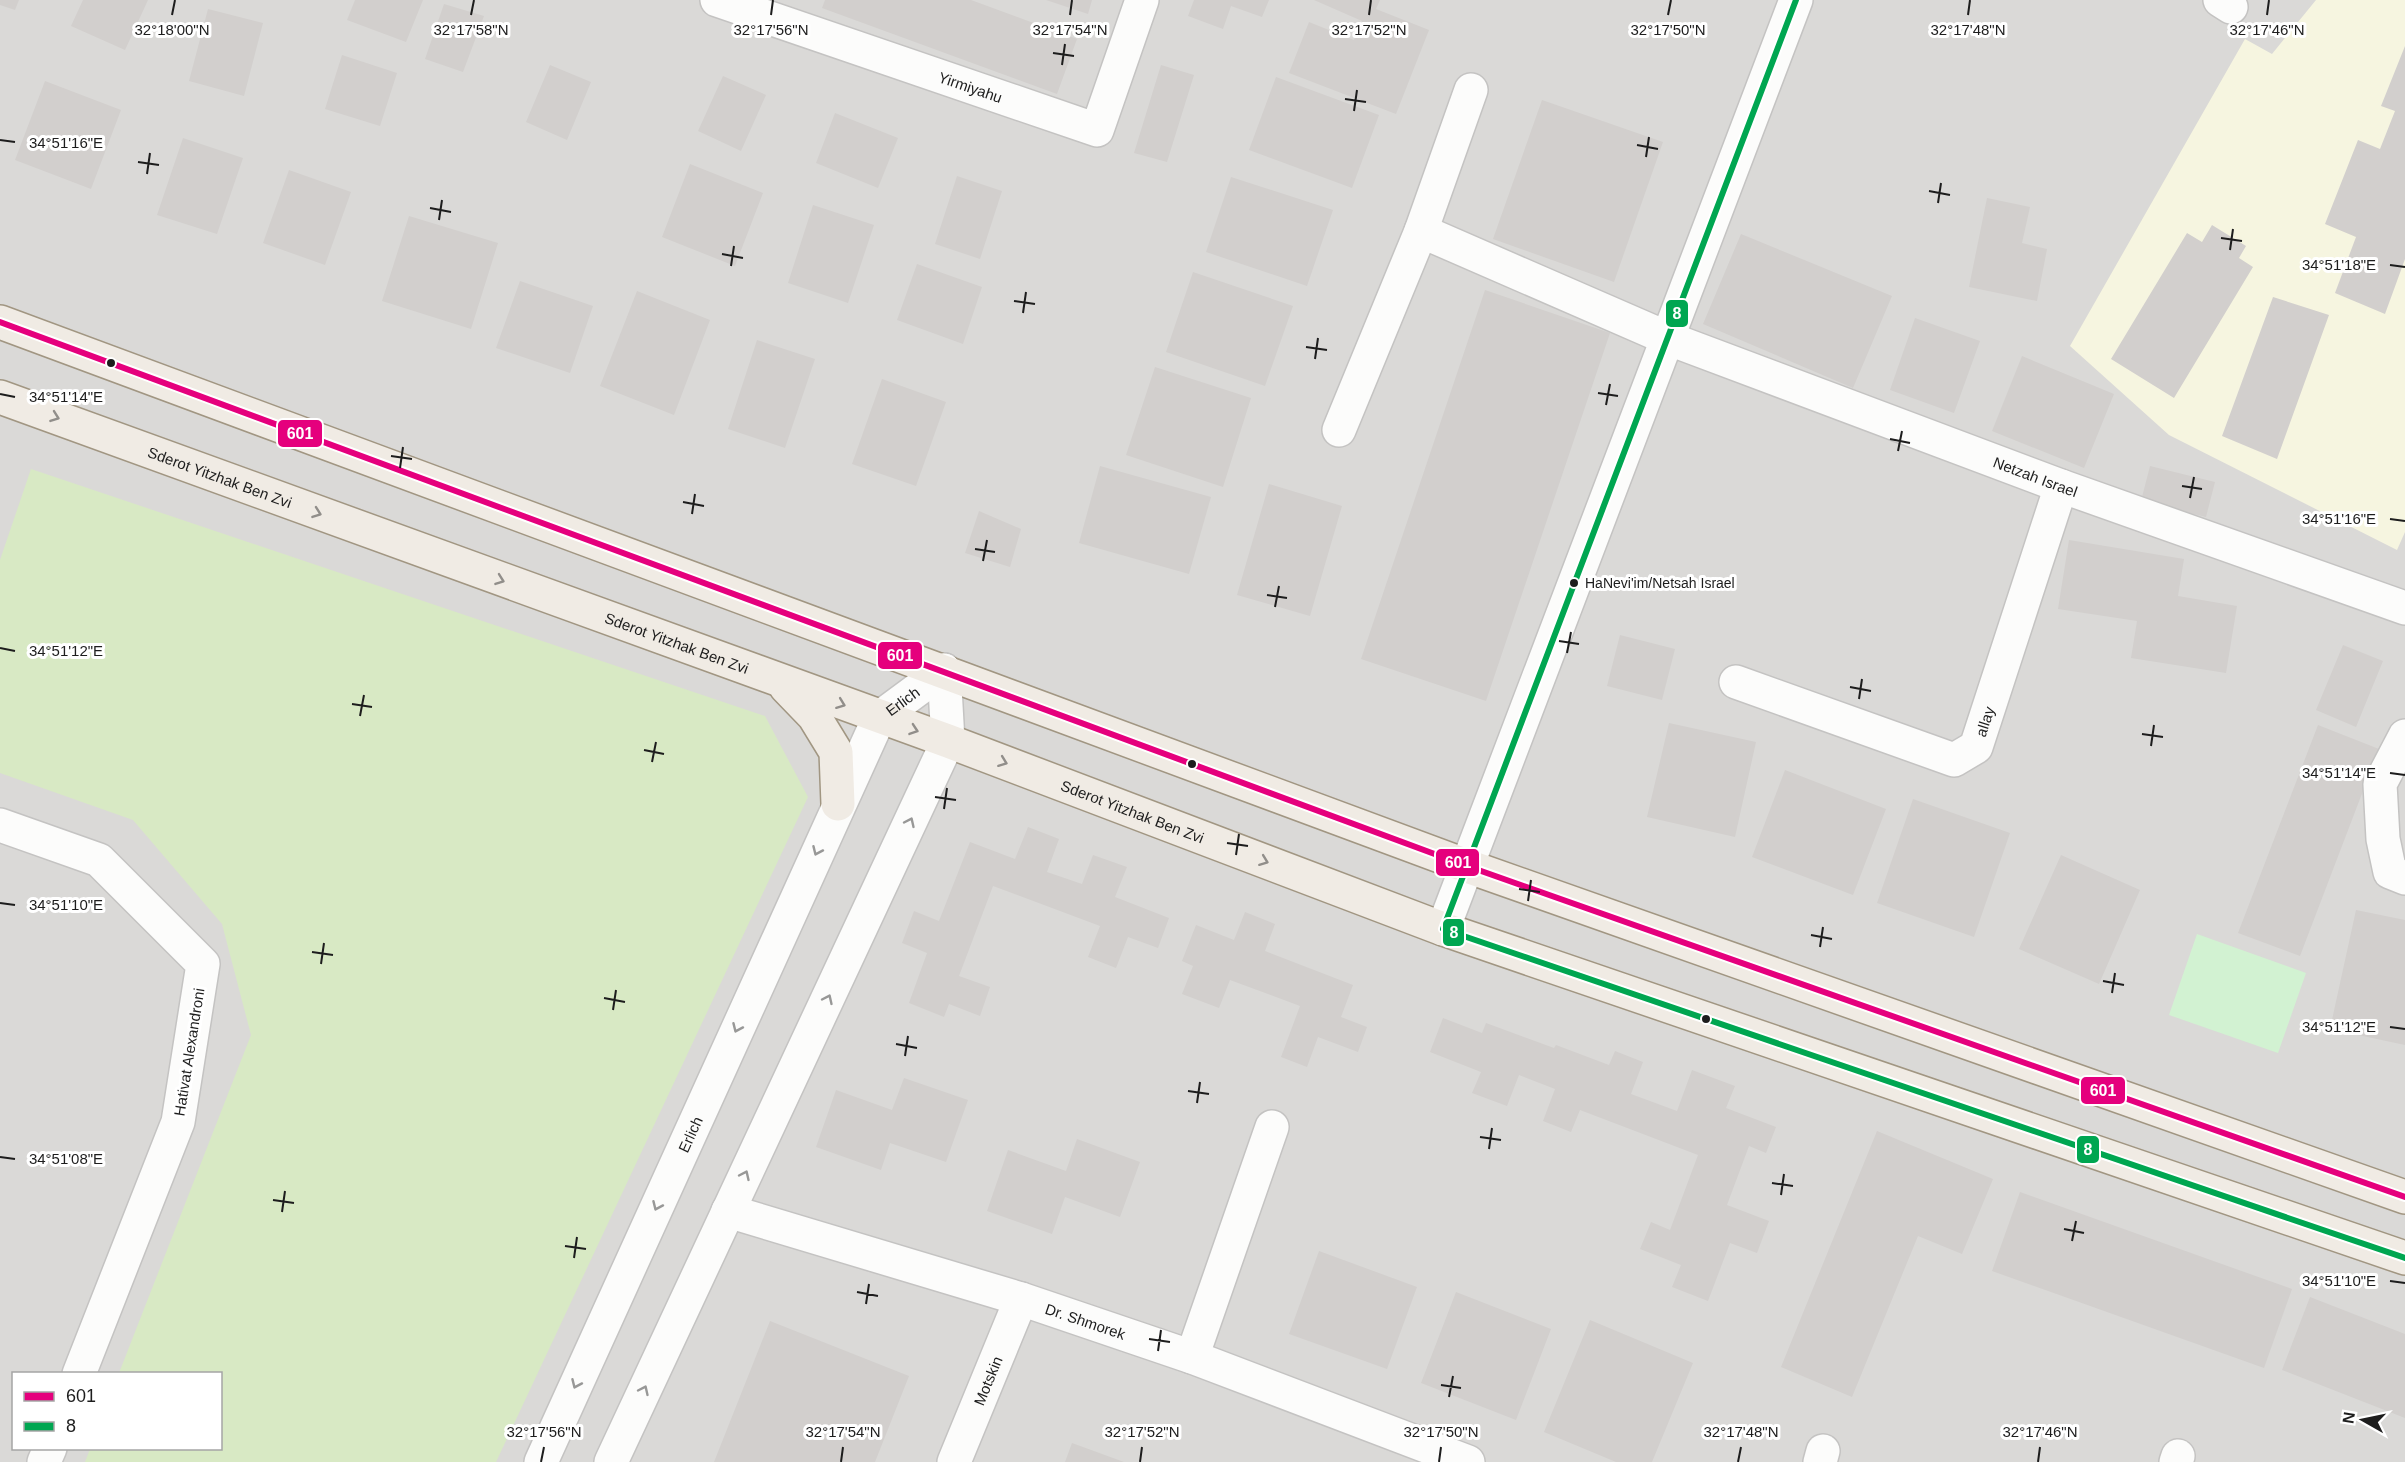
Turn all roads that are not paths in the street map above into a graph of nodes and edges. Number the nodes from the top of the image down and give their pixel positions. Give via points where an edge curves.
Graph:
1 (717, 0) edge
2 (1142, 0) edge
3 (1796, 0) edge
4 (1471, 90) dead end
5 (1421, 231) junction
6 (0, 322) edge
7 (1667, 338) junction
8 (0, 398) edge
9 (1339, 430) dead end
10 (2061, 486) junction
11 (2405, 608) edge
12 (944, 670) junction
13 (781, 682) junction
14 (1736, 682) dead end
15 (879, 718) junction
16 (2405, 736) edge
17 (948, 741) junction
18 (838, 804) junction
19 (0, 825) edge
20 (1467, 866) junction
21 (2405, 878) edge
22 (1443, 929) junction
23 (1272, 1127) dead end
24 (2405, 1197) edge
25 (728, 1211) junction
26 (2405, 1258) edge
27 (1021, 1299) junction
28 (1192, 1357) junction
29 (80, 1372) edge
30 (541, 1462) edge
31 (611, 1462) edge
32 (954, 1462) edge
33 (1468, 1462) edge

1 - 2 street, Yirmiyahu via 1096,130
3 - 7 street
4 - 5 street
5 - 7 street, Netzah Israel
5 - 9 street
6 - 12 main road
7 - 10 street, Netzah Israel
7 - 20 street
8 -> 13 main road, Sderot Yitzhak Ben Zvi
10 - 11 street, Netzah Israel
10 - 14 street, allay via 1976,747 1954,760
12 - 15 street, Erlich
12 - 17 street, Erlich
12 - 20 main road
13 -> 15 main road, Sderot Yitzhak Ben Zvi
13 - 18 main road via 814,716 836,752
15 -> 17 main road, Sderot Yitzhak Ben Zvi
15 - 18 street, Erlich
16 - 21 street via 2380,784 2390,872
17 -> 22 main road, Sderot Yitzhak Ben Zvi
25 -> 17 street, Erlich
18 -> 30 street, Erlich
19 - 29 street, Hativat Alexandroni via 99,861 203,964 178,1122
20 - 22 street
20 - 24 main road
22 - 26 main road, Sderot Yitzhak Ben Zvi
23 - 28 street
25 - 27 street, Dr. Shmorek
31 -> 25 street, Erlich
27 - 28 street, Dr. Shmorek
27 - 32 street, Motskin
28 - 33 street, Dr. Shmorek

